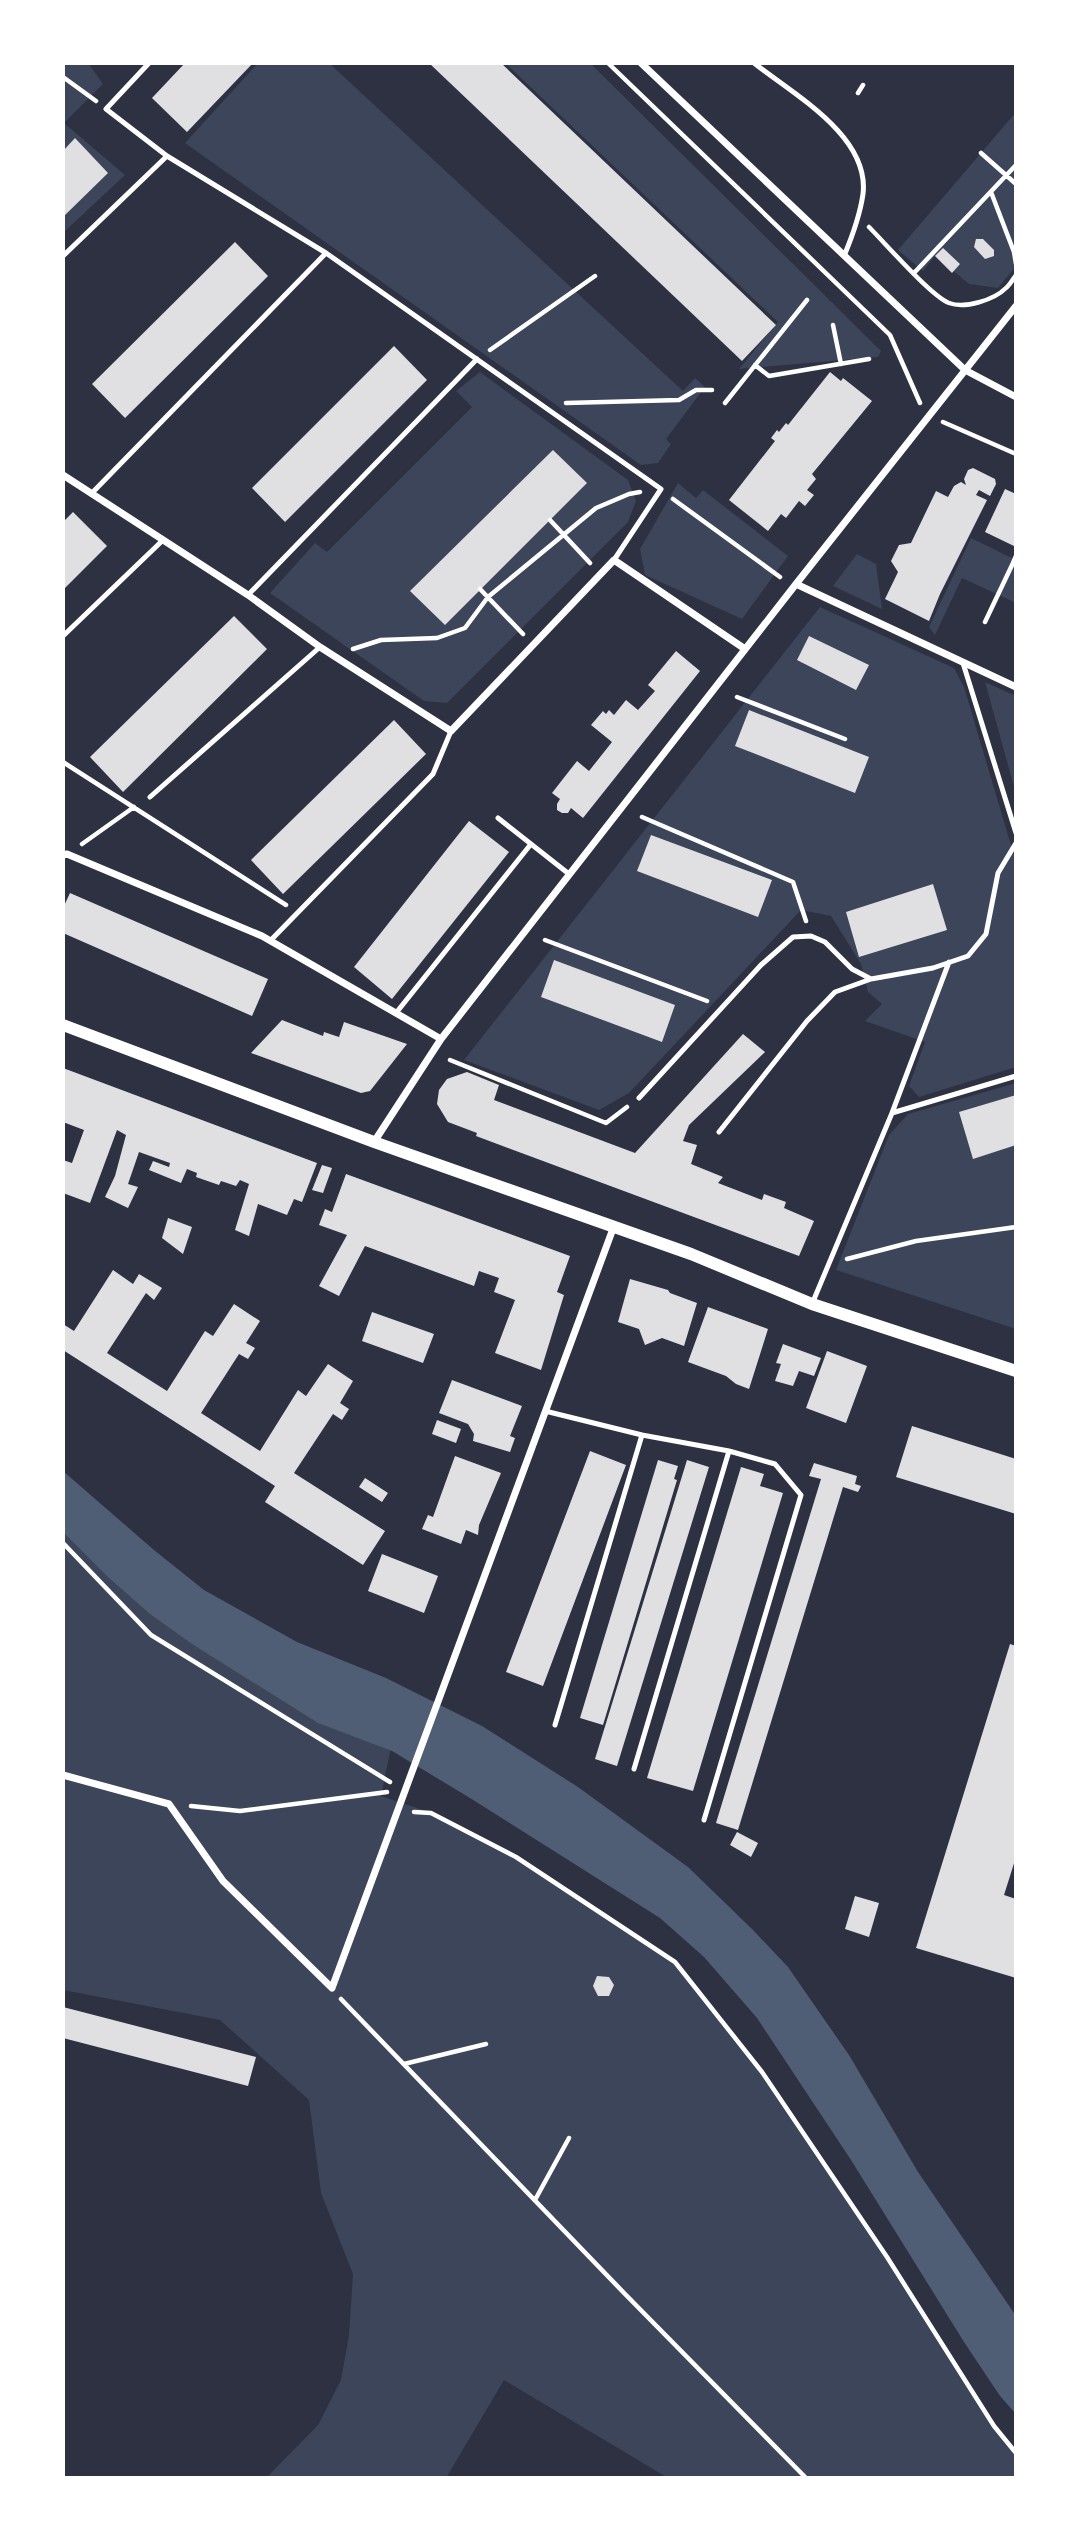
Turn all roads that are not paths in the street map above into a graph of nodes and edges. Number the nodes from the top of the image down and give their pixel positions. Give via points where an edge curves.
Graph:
1 (149, 63) edge
2 (641, 63) edge
3 (754, 63) edge
4 (167, 156) junction
5 (326, 253) junction
6 (63, 256) edge
7 (844, 256) junction
8 (1016, 306) edge
9 (477, 359) junction
10 (965, 370) junction
11 (1016, 397) edge
12 (63, 475) edge
13 (91, 494) junction
14 (162, 541) junction
15 (614, 560) junction
16 (796, 584) junction
17 (248, 595) junction
18 (63, 636) edge
19 (320, 647) junction
20 (745, 649) junction
21 (963, 663) junction
22 (1016, 687) edge
23 (451, 731) junction
24 (150, 797) road end
25 (498, 818) dead end
26 (1016, 833) edge
27 (1016, 843) edge
28 (531, 844) junction
29 (65, 855) edge
30 (569, 874) junction
31 (271, 940) junction
32 (949, 962) junction
33 (871, 979) junction
34 (397, 1013) junction
35 (63, 1025) edge
36 (441, 1039) junction
37 (1016, 1076) edge
38 (639, 1098) road end
39 (892, 1113) junction
40 (719, 1132) dead end
41 (374, 1142) junction
42 (614, 1226) junction
43 (813, 1304) junction
44 (1016, 1371) edge
45 (545, 1411) junction
46 (642, 1435) junction
47 (729, 1451) junction
48 (555, 1725) dead end
49 (634, 1769) dead end
50 (63, 1774) edge
51 (704, 1820) dead end

1 - 4 lane via 106,109
2 - 7 street
3 - 7 lane via 839,129 856,153 863,193
4 - 5 lane
4 - 6 lane
5 - 9 lane
5 - 13 lane
7 - 10 street
8 - 10 street
9 - 15 lane via 661,489
9 - 17 lane
10 - 11 street
10 - 16 street
12 - 13 street
13 - 14 street
14 - 17 street
14 - 18 lane
15 - 20 street
15 - 23 street
16 - 20 street
16 - 21 street
17 - 19 street
19 - 23 street
19 - 24 lane
20 - 30 street
21 - 22 street
21 - 26 lane
23 - 31 lane via 433,774
25 - 28 lane
27 - 32 lane via 998,873 986,934 968,956
28 - 30 lane
28 - 34 lane
29 - 31 street
30 - 36 street
31 - 34 street
32 - 33 lane
32 - 39 lane
33 - 38 lane via 852,970 825,942 811,936 793,937 761,965
33 - 40 lane via 835,992
34 - 36 street
35 - 41 street
36 - 41 street
37 - 39 lane
39 - 43 lane
41 - 42 street
42 - 43 street
42 - 45 street
43 - 44 street
45 - 46 lane
45 - 50 street via 331,1988 223,1881 169,1804
46 - 47 lane
46 - 48 lane
47 - 49 lane
47 - 51 lane via 775,1464 801,1495

